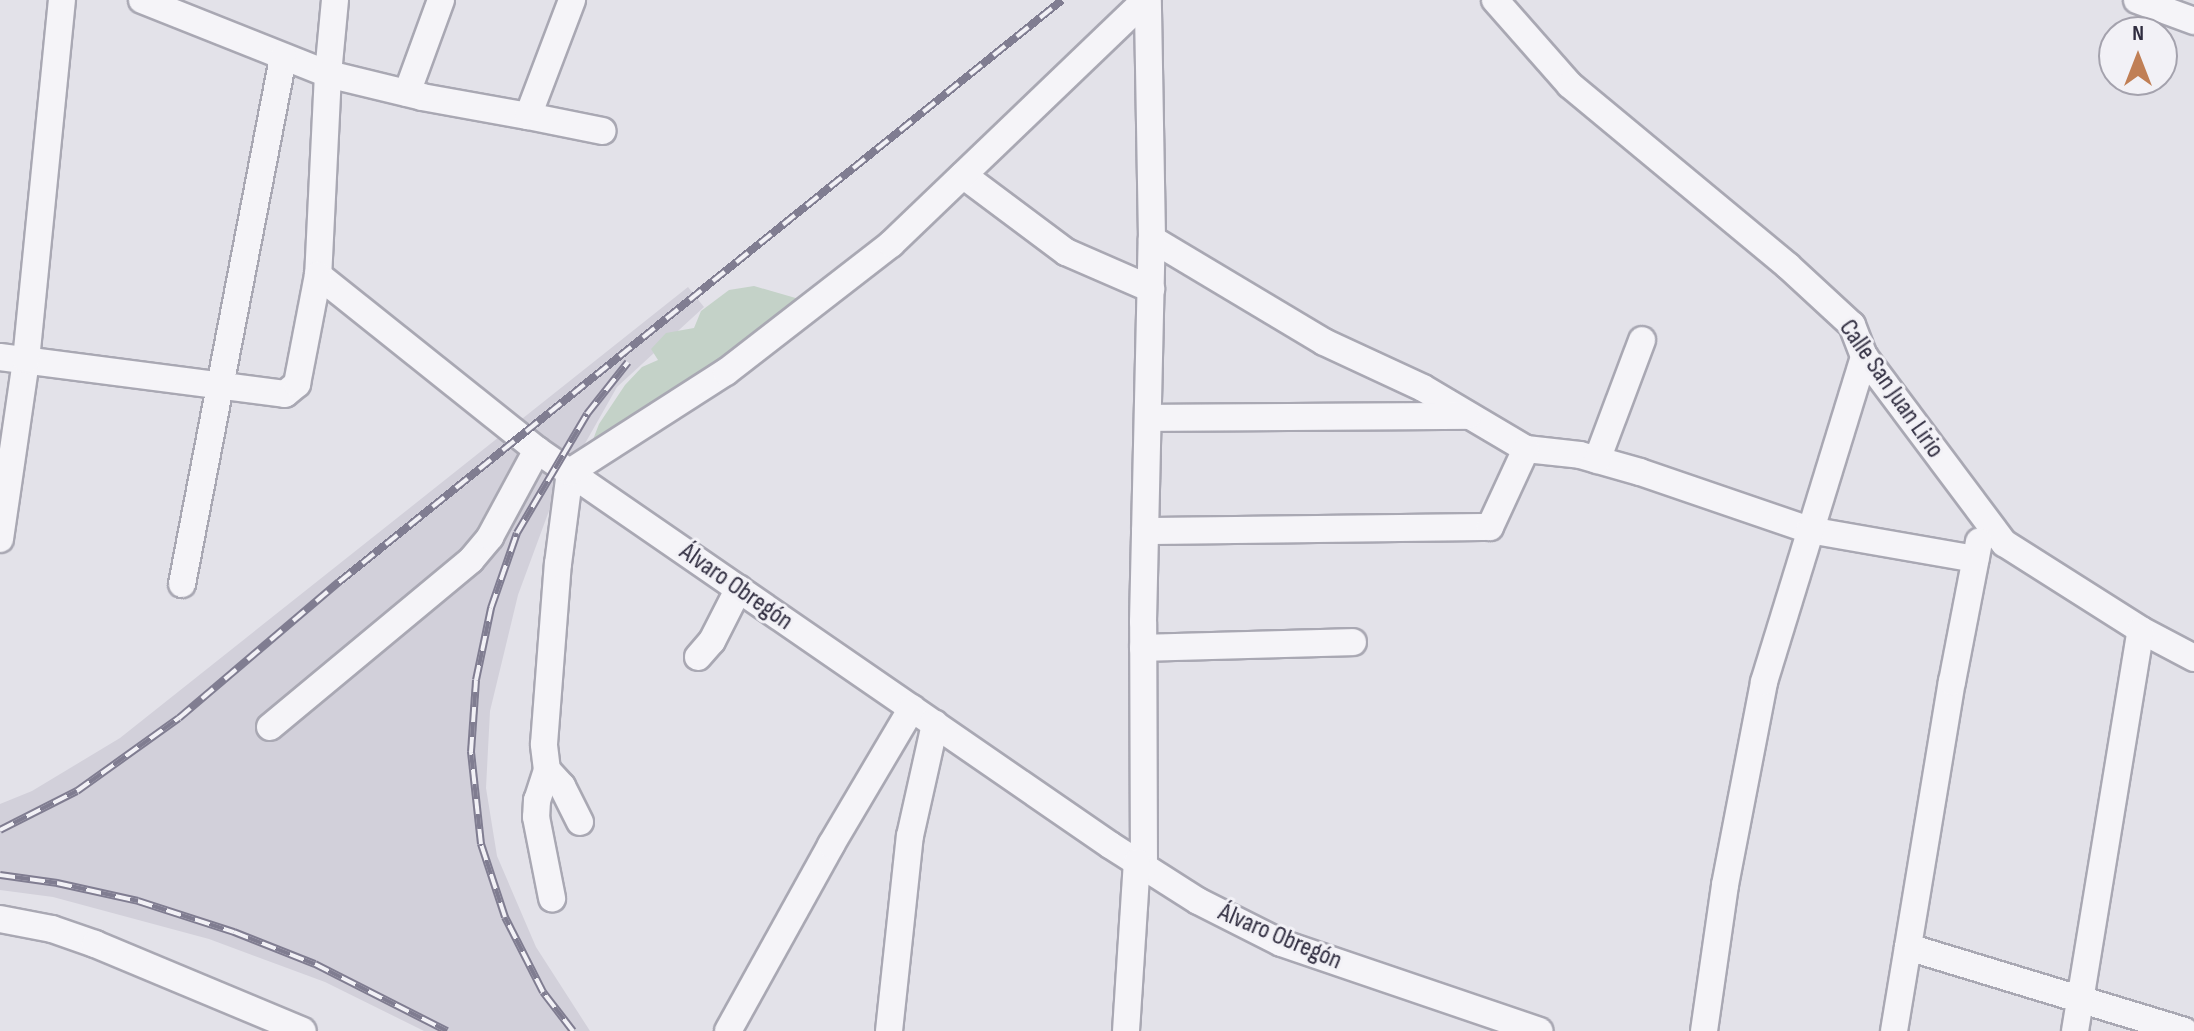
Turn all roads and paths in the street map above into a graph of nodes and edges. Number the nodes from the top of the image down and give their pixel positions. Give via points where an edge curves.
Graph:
1 (62, 0) edge
2 (142, 0) edge
3 (335, 0) edge
4 (441, 0) edge
5 (572, 0) edge
6 (1147, 0) edge
7 (1495, 0) edge
8 (2137, 0) edge
9 (2194, 21) edge
10 (283, 58) junction
11 (328, 74) junction
12 (407, 93) junction
13 (528, 116) junction
14 (603, 131) dead end
15 (963, 175) junction
16 (1152, 239) junction
17 (318, 275) junction
18 (1151, 289) junction
19 (1642, 340) dead end
20 (1864, 356) junction
21 (13, 359) edge
22 (220, 385) junction
23 (1471, 416) junction
24 (1148, 418) junction
25 (1526, 449) junction
26 (537, 450) junction
27 (1597, 460) junction
28 (570, 472) junction
29 (1984, 521) junction
30 (1809, 530) junction
31 (1145, 531) junction
32 (0, 539) edge
33 (1975, 559) junction
34 (182, 584) dead end
35 (739, 588) junction
36 (2141, 630) junction
37 (1353, 642) dead end
38 (1143, 648) junction
39 (698, 657) dead end
40 (2194, 658) edge
41 (912, 708) junction
42 (935, 724) junction
43 (270, 727) dead end
44 (547, 770) junction
45 (580, 822) dead end
46 (1140, 865) junction
47 (552, 898) dead end
48 (0, 919) edge
49 (1908, 947) junction
50 (2079, 1001) junction
51 (303, 1031) edge
52 (728, 1031) edge
53 (889, 1031) edge
54 (1126, 1031) edge
55 (1539, 1031) edge
56 (1704, 1031) edge
57 (1894, 1031) edge
58 (2075, 1031) edge
59 (2185, 1031) edge

1 - 21 street
2 - 10 street
3 - 11 street
4 - 12 street
5 - 13 street
6 - 15 street
6 - 16 street
7 - 20 street, Calle San Juan Lirio via 1570,85 1852,325
8 - 9 street
10 - 11 street
10 - 22 street
11 - 12 street
11 - 17 street
12 - 13 street
13 - 14 street
15 - 18 street via 1066,252
15 - 28 street via 891,244 726,372
16 - 18 street
16 - 23 street via 1324,342
17 - 22 street via 297,384 285,394
17 - 26 street, Álvaro Obregón
18 - 24 street
19 - 27 street
20 - 29 street, Calle San Juan Lirio
20 - 30 street
21 - 22 street
21 - 32 street
22 - 34 street
23 - 24 street
23 - 25 street
24 - 31 street
25 - 27 street
25 - 31 street via 1490,527
26 - 28 street, Álvaro Obregón
26 - 43 street via 490,537 471,560
27 - 30 street
28 - 35 street, Álvaro Obregón
28 - 44 street via 546,698
29 - 33 street
29 - 36 street, Calle San Juan Lirio via 2004,543
30 - 33 street
30 - 56 street via 1764,682 1725,885
31 - 38 street
33 - 49 street
35 - 39 street
35 - 41 street, Álvaro Obregón
36 - 40 street, Calle San Juan Lirio
36 - 50 street
37 - 38 street
38 - 46 street
41 - 42 street, Álvaro Obregón
41 - 52 street
42 - 46 street, Álvaro Obregón
42 - 53 street via 910,836
44 - 45 street via 562,786
44 - 47 street via 536,817
46 - 54 street
46 - 55 street, Álvaro Obregón via 1281,943
48 - 51 street via 95,944
49 - 50 street
49 - 57 street
50 - 58 street
50 - 59 street

